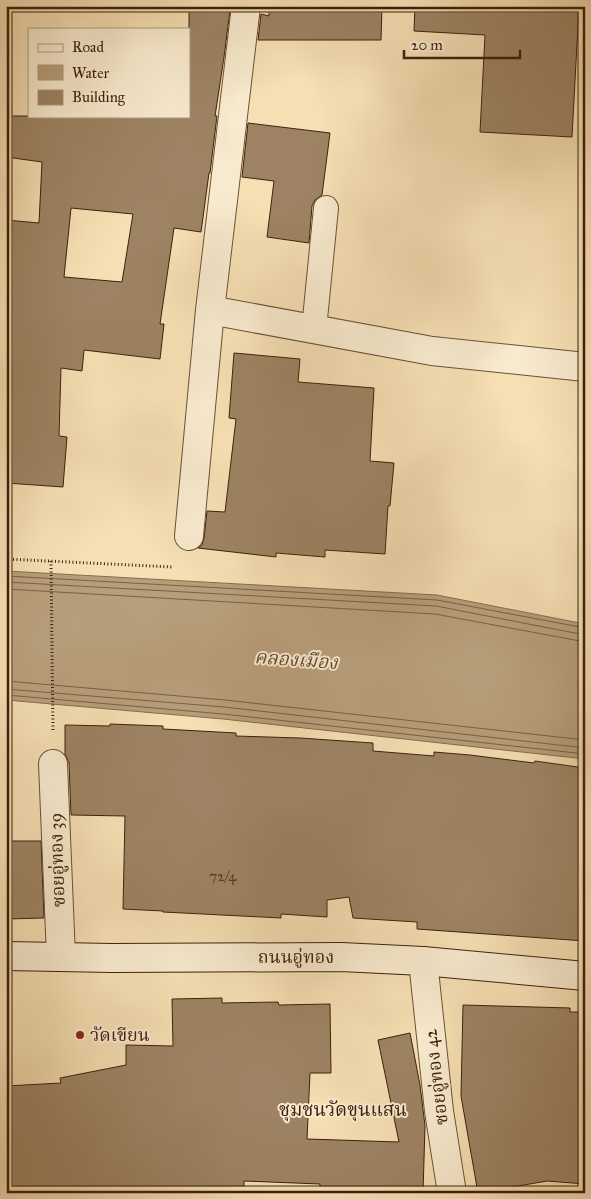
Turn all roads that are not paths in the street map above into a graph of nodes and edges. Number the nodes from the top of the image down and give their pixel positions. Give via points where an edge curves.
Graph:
1 (246, 6) edge
2 (326, 208) dead end
3 (210, 310) junction
4 (314, 329) junction
5 (585, 367) edge
6 (188, 536) road end
7 (53, 764) road end
8 (6, 956) edge
9 (61, 957) junction
10 (423, 961) junction
11 (585, 976) edge
12 (452, 1193) edge

1 - 3 street
2 - 4 lane
3 - 4 street
3 - 6 street
4 - 5 street via 432,351
7 - 9 street, ซอยอู่ทอง 39
8 - 9 street, ถนนอู่ทอง
9 - 10 street, ถนนอู่ทอง via 341,957
10 - 11 street, ถนนอู่ทอง
10 - 12 street, ซอยอู่ทอง 42 via 439,1111

